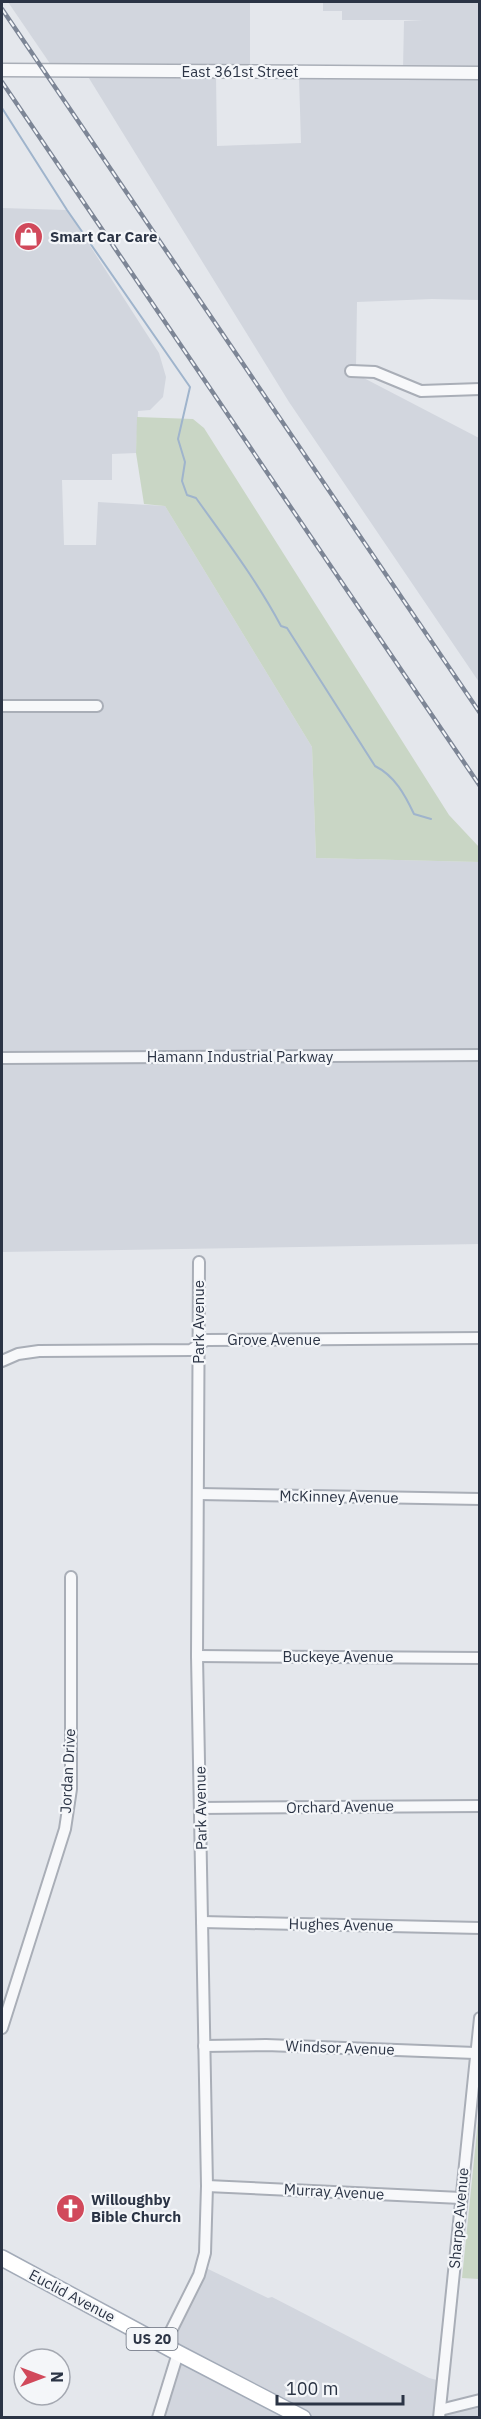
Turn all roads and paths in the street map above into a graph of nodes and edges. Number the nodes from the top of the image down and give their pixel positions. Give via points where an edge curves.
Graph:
1 (2, 70) edge
2 (480, 73) edge
3 (351, 371) dead end
4 (480, 389) edge
5 (2, 706) edge
6 (97, 706) dead end
7 (480, 1055) edge
8 (2, 1058) edge
9 (199, 1262) dead end
10 (480, 1338) edge
11 (199, 1344) junction
12 (2, 1361) edge
13 (198, 1494) junction
14 (480, 1499) edge
15 (71, 1577) dead end
16 (197, 1656) junction
17 (480, 1658) edge
18 (480, 1806) edge
19 (201, 1808) junction
20 (202, 1922) junction
21 (480, 1928) edge
22 (480, 2018) edge
23 (2, 2028) edge
24 (204, 2046) junction
25 (475, 2053) junction
26 (207, 2186) junction
27 (461, 2198) junction
28 (2, 2258) edge
29 (164, 2345) junction
30 (178, 2354) junction
31 (480, 2400) edge
32 (440, 2414) edge
33 (158, 2418) edge
34 (303, 2418) edge

1 - 2 street, East 361st Street
3 - 4 street via 375,372 421,391
5 - 6 street
7 - 8 street, Hamann Industrial Parkway
9 - 11 street, Park Avenue
10 - 11 street, Grove Avenue via 206,1340
11 - 12 street, Grove Avenue via 191,1350 39,1351
11 - 13 street, Park Avenue
13 - 14 street, McKinney Avenue
13 - 16 street, Park Avenue
15 - 23 street, Jordan Drive via 71,1789 65,1829
16 - 17 street, Buckeye Avenue
16 - 19 street, Park Avenue
18 - 19 street, Orchard Avenue
19 - 20 street, Park Avenue
20 - 21 street, Hughes Avenue
20 - 24 street, Park Avenue
22 - 25 street, Sharpe Avenue
24 - 25 street, Windsor Avenue
24 - 26 street, Park Avenue
25 - 27 street, Sharpe Avenue
26 - 27 street, Murray Avenue
26 - 29 street, Park Avenue via 205,2253 199,2275
27 - 32 street, Sharpe Avenue
28 - 29 main road, Euclid Avenue / US 20
29 - 30 main road, Euclid Avenue / US 20
30 - 33 street
30 - 34 main road, Euclid Avenue / US 20
31 - 32 street

